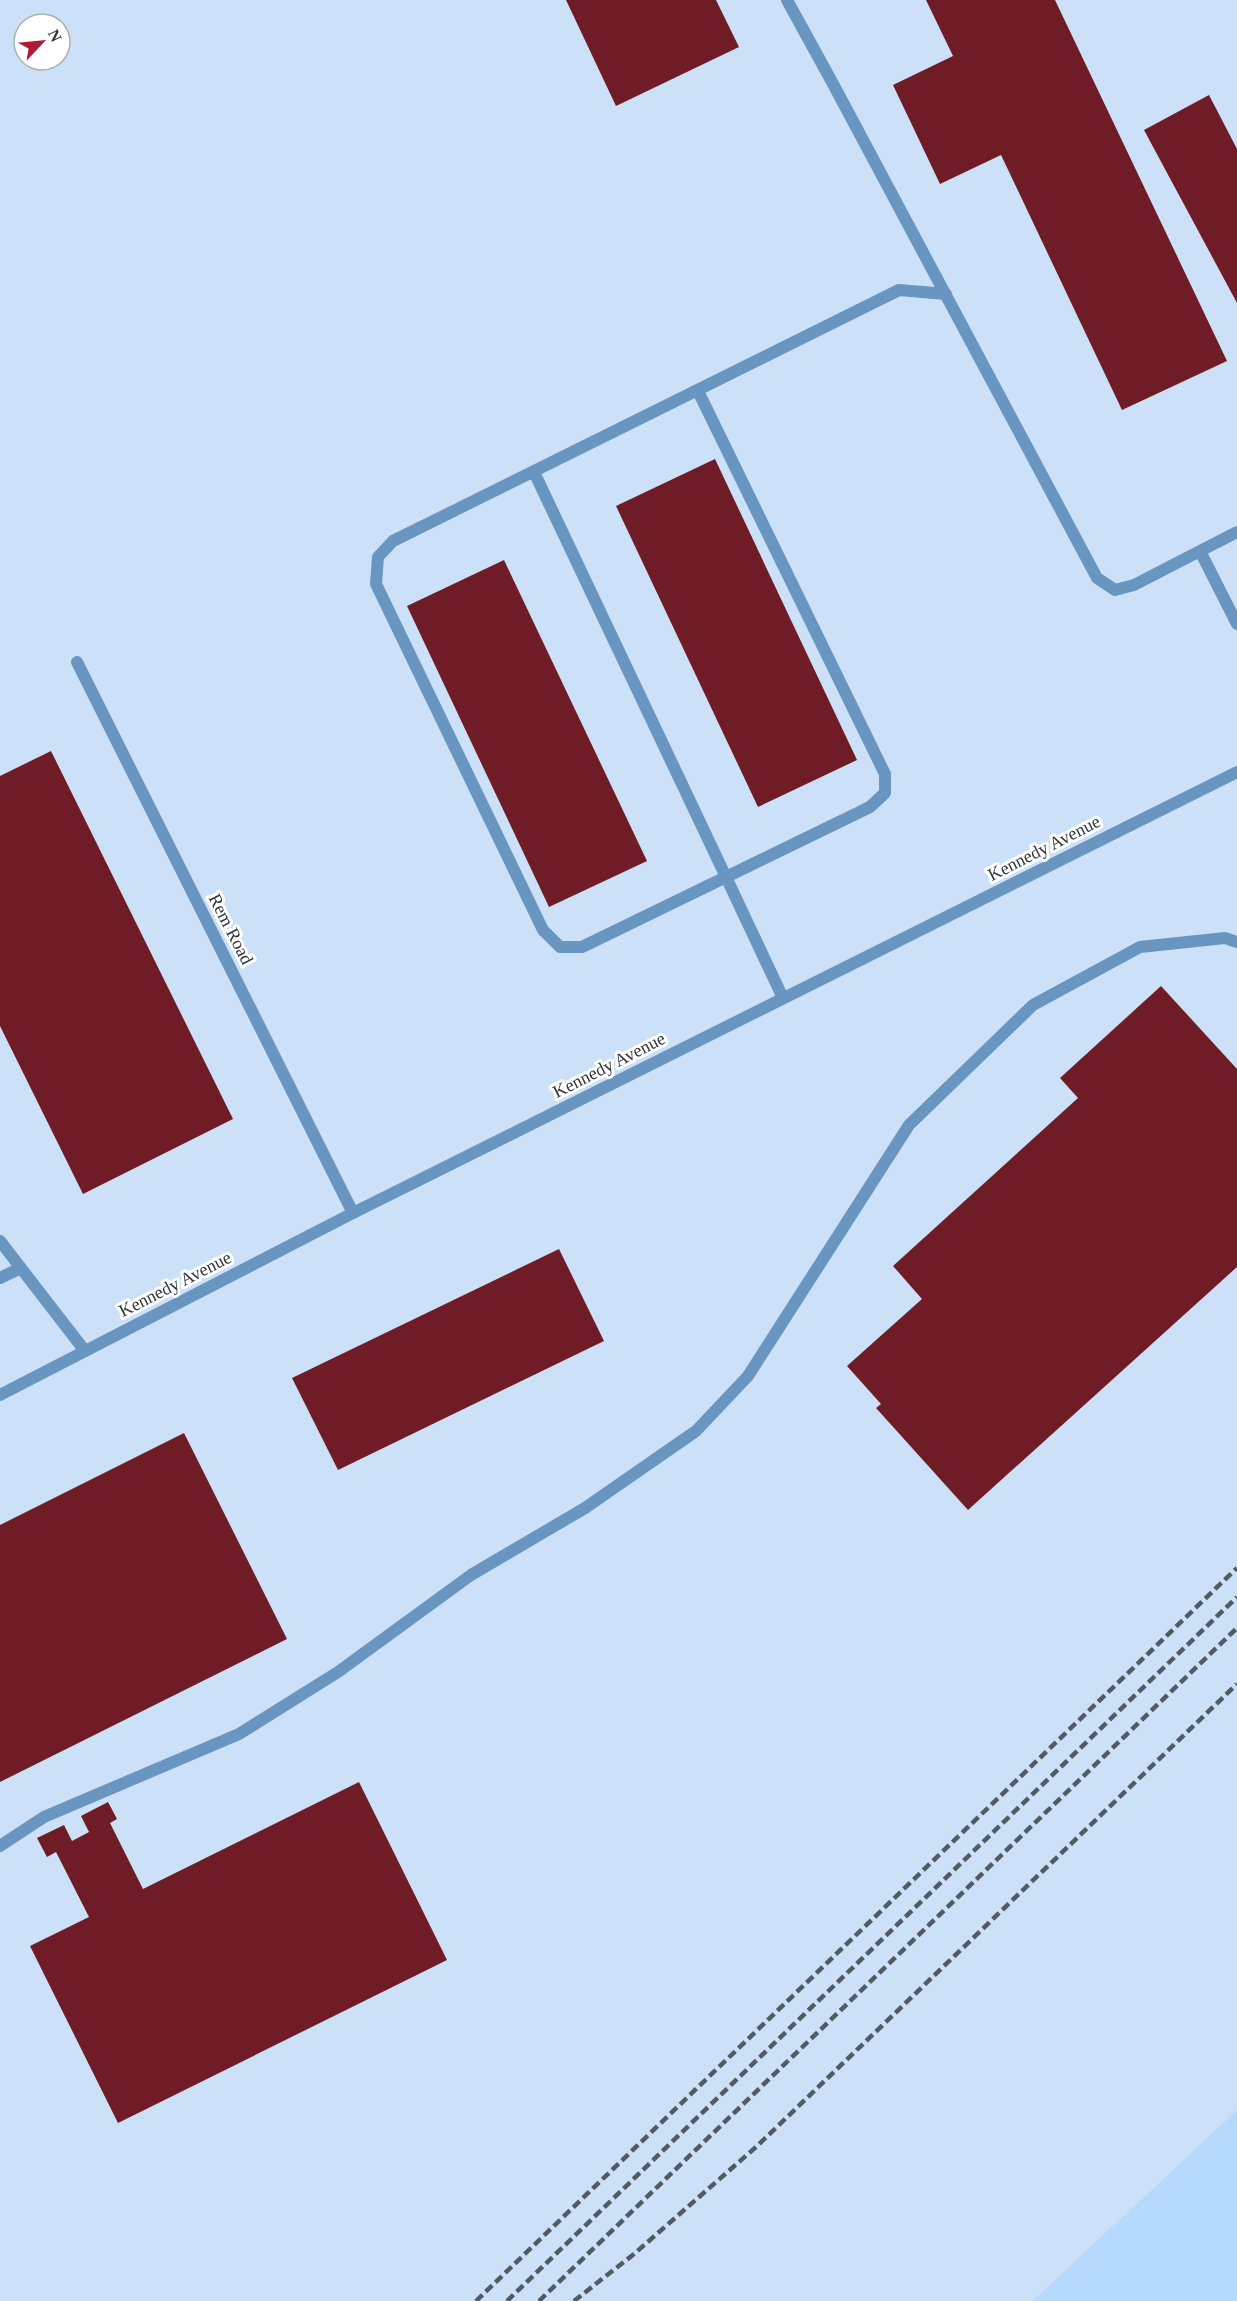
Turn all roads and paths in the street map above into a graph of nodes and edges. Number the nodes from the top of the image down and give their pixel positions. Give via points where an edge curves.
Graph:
1 (787, 0) edge
2 (946, 294) junction
3 (698, 391) junction
4 (534, 472) junction
5 (1237, 532) edge
6 (1200, 551) junction
7 (1237, 624) edge
8 (77, 662) dead end
9 (1237, 772) edge
10 (726, 877) junction
11 (1237, 942) edge
12 (783, 998) junction
13 (353, 1213) junction
14 (0, 1241) edge
15 (21, 1268) junction
16 (0, 1278) edge
17 (85, 1351) junction
18 (0, 1395) edge
19 (0, 1846) edge

1 - 2 street
2 - 3 street via 899,290
2 - 6 street via 1097,578 1114,590 1134,585
3 - 4 street
3 - 10 street via 885,774 885,793 870,807
4 - 10 street
4 - 10 street via 393,542 378,557 376,584 543,930 560,948 582,947
5 - 6 street
6 - 7 street
8 - 13 street, Rem Road
9 - 12 street, Kennedy Avenue
10 - 12 street
11 - 19 street via 1225,939 1140,947 1033,1005 909,1125 748,1376 696,1431 585,1508 471,1575 338,1672 239,1734 44,1817
12 - 13 street, Kennedy Avenue
13 - 17 street, Kennedy Avenue
14 - 15 street
15 - 16 street
15 - 17 street
17 - 18 street, Kennedy Avenue

